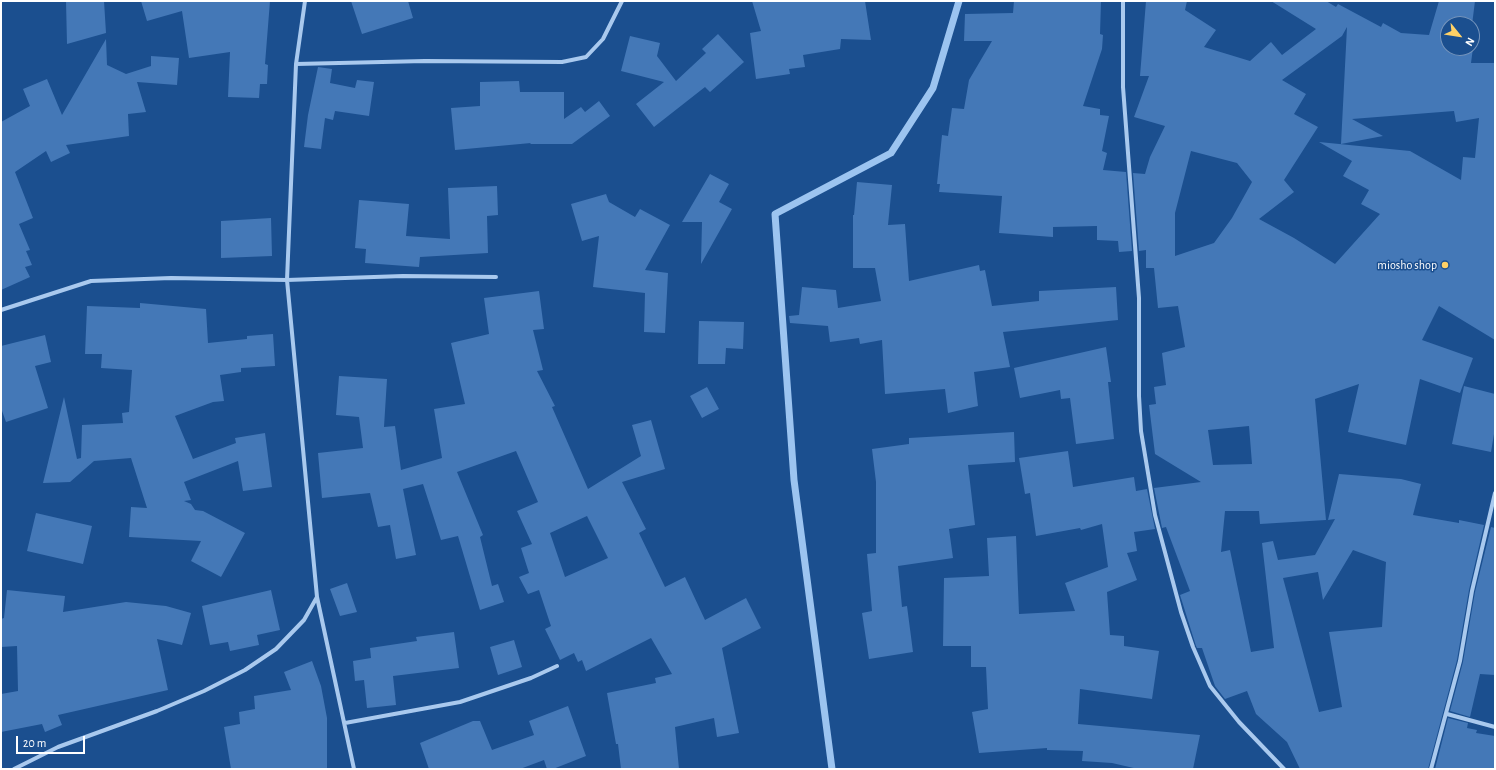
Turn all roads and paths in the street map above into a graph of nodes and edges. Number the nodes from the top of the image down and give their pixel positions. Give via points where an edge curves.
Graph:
1 (305, 1) edge
2 (622, 1) edge
3 (1123, 1) edge
4 (296, 64) junction
5 (496, 277) dead end
6 (287, 280) junction
7 (1, 310) edge
8 (1495, 493) edge
9 (317, 597) junction
10 (556, 666) dead end
11 (1447, 714) junction
12 (345, 723) junction
13 (1495, 727) edge
14 (14, 769) edge
15 (354, 769) edge
16 (1284, 769) edge
17 (1431, 769) edge

1 - 4 street
2 - 4 street via 603,39 586,57 562,62 425,61
3 - 16 street via 1123,88 1139,298 1141,432 1155,515 1181,612 1210,686 1239,722
4 - 6 street
5 - 6 street via 403,276
6 - 7 street via 171,278 90,281
6 - 9 street
8 - 11 street
9 - 12 street
9 - 14 street via 304,620 276,649 245,670 197,694 58,748
10 - 12 street via 531,678 460,702
11 - 13 street
11 - 17 street
12 - 15 street

